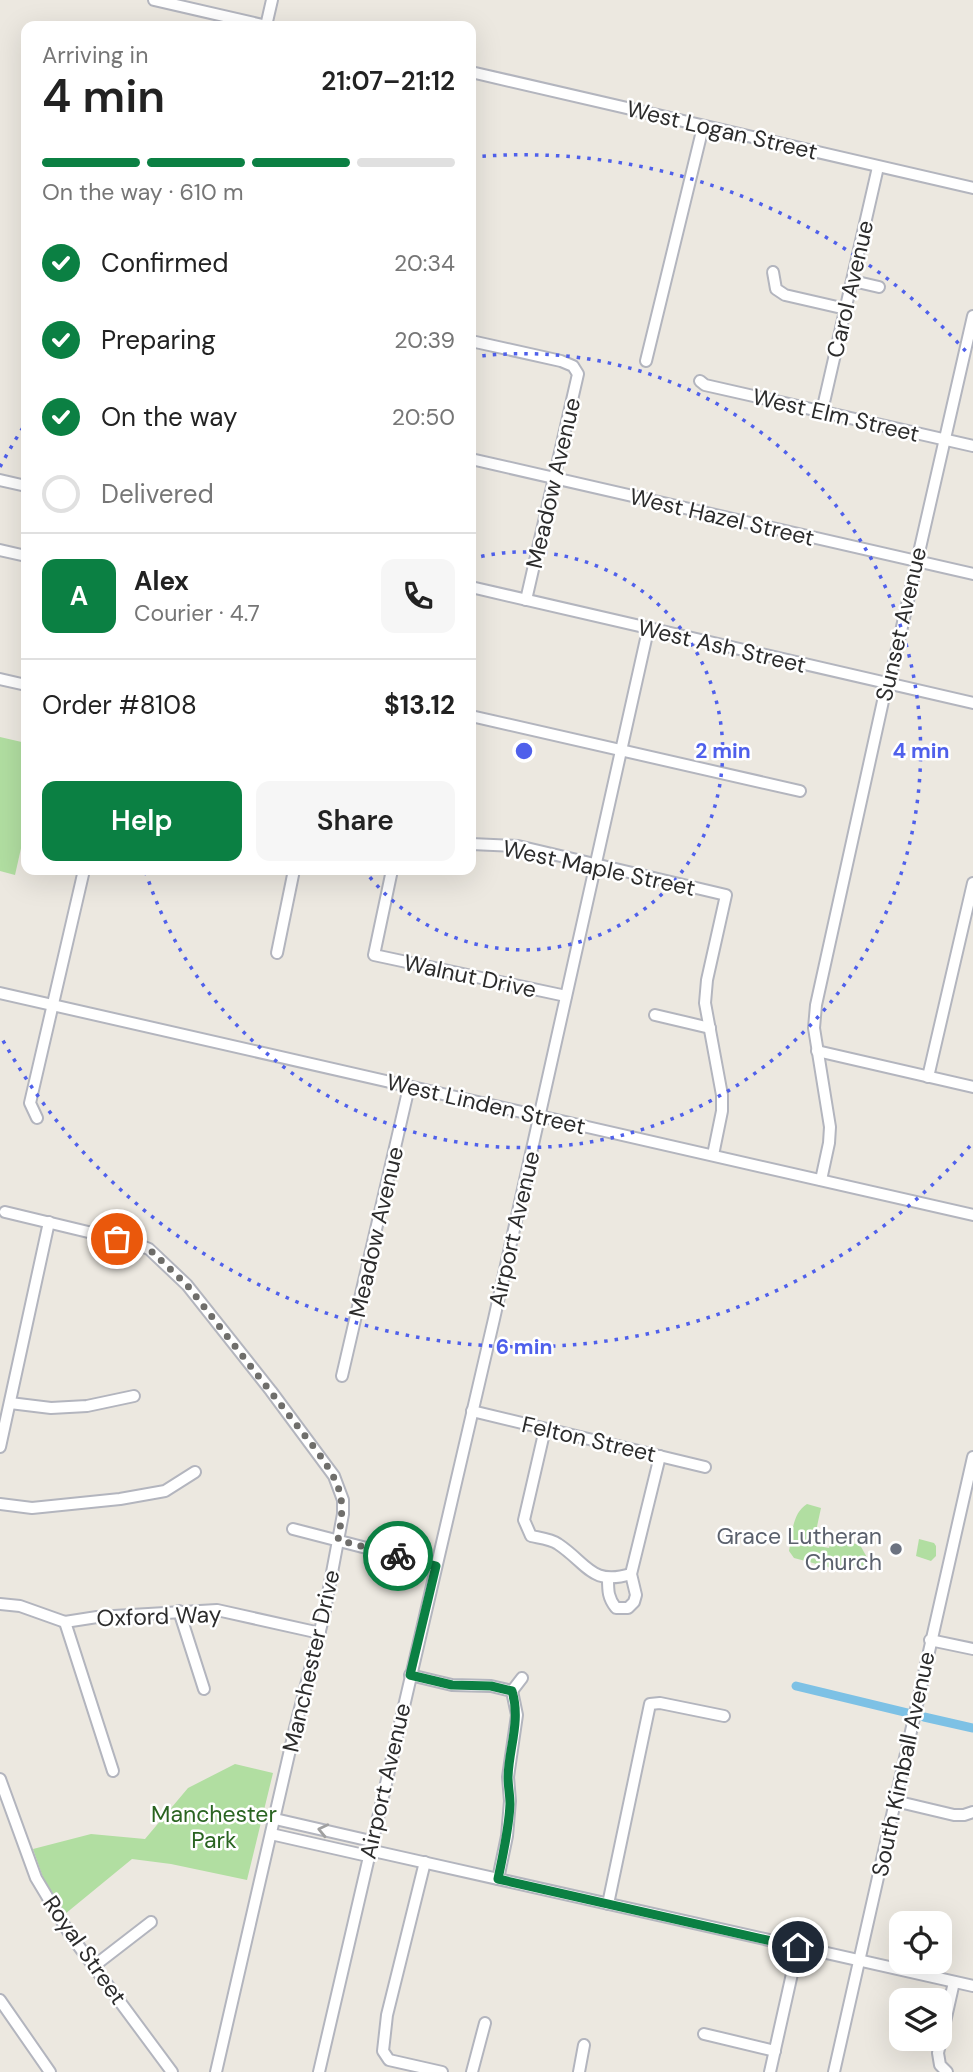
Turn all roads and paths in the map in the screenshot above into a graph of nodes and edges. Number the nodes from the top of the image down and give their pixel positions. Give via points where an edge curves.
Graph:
1 (154, 0) edge
2 (272, 0) edge
3 (168, 2) edge
4 (246, 21) edge
5 (268, 21) edge
6 (476, 73) edge
7 (703, 127) junction
8 (878, 167) junction
9 (973, 188) edge
10 (774, 272) dead end
11 (853, 281) junction
12 (879, 287) dead end
13 (846, 309) junction
14 (973, 316) edge
15 (476, 342) edge
16 (646, 360) dead end
17 (700, 381) dead end
18 (822, 411) junction
19 (944, 440) junction
20 (973, 446) edge
21 (476, 460) edge
22 (554, 478) junction
23 (0, 480) edge
24 (21, 485) edge
25 (0, 550) edge
26 (21, 555) edge
27 (917, 561) junction
28 (973, 574) edge
29 (476, 588) edge
30 (526, 600) junction
31 (648, 630) junction
32 (0, 679) edge
33 (21, 684) edge
34 (888, 684) junction
35 (973, 703) edge
36 (476, 717) edge
37 (621, 750) junction
38 (800, 791) dead end
39 (476, 844) edge
40 (595, 866) junction
41 (83, 875) edge
42 (293, 875) edge
43 (391, 875) edge
44 (972, 889) edge
45 (276, 953) dead end
46 (0, 993) edge
47 (566, 996) junction
48 (53, 1005) junction
49 (655, 1015) dead end
50 (710, 1028) junction
51 (817, 1051) junction
52 (928, 1077) junction
53 (409, 1087) junction
54 (973, 1087) edge
55 (540, 1116) junction
56 (37, 1118) dead end
57 (713, 1155) junction
58 (821, 1180) junction
59 (5, 1212) dead end
60 (973, 1215) edge
61 (49, 1222) junction
62 (342, 1376) dead end
63 (134, 1396) dead end
64 (10, 1403) junction
65 (472, 1411) junction
66 (545, 1429) junction
67 (0, 1447) edge
68 (660, 1456) junction
69 (973, 1457) edge
70 (705, 1467) dead end
71 (195, 1472) dead end
72 (970, 1483) edge
73 (0, 1504) edge
74 (293, 1529) dead end
75 (338, 1540) junction
76 (436, 1566) junction
77 (631, 1574) junction
78 (608, 1578) junction
79 (0, 1604) edge
80 (179, 1611) junction
81 (65, 1622) junction
82 (320, 1633) junction
83 (930, 1640) junction
84 (973, 1649) edge
85 (410, 1675) junction
86 (522, 1678) dead end
87 (204, 1689) dead end
88 (512, 1691) junction
89 (724, 1716) dead end
90 (113, 1771) dead end
91 (0, 1779) edge
92 (895, 1801) junction
93 (973, 1812) edge
94 (275, 1819) junction
95 (271, 1834) junction
96 (369, 1849) junction
97 (425, 1862) junction
98 (498, 1879) junction
99 (608, 1904) junction
100 (151, 1922) dead end
101 (798, 1947) junction
102 (860, 1961) junction
103 (94, 1966) junction
104 (954, 1982) junction
105 (973, 1986) edge
106 (0, 2000) edge
107 (485, 2023) dead end
108 (704, 2034) dead end
109 (584, 2045) dead end
110 (775, 2051) junction
111 (50, 2072) edge
112 (172, 2072) edge
113 (216, 2072) edge
114 (318, 2072) edge
115 (442, 2072) edge
116 (472, 2072) edge
117 (579, 2072) edge
118 (770, 2072) edge
119 (834, 2072) edge
120 (947, 2072) edge

1 - 3 street
2 - 5 street
3 - 4 street
6 - 7 street, West Logan Street
7 - 8 street, West Logan Street
7 - 16 street
8 - 9 street, West Logan Street
8 - 11 street, Carol Avenue
10 - 13 street via 776,289 785,295
11 - 12 street
11 - 13 street, Carol Avenue
13 - 18 street, Carol Avenue
14 - 19 street, Sunset Avenue
15 - 22 street, Meadow Avenue via 573,366 578,374
17 - 18 street, West Elm Street
18 - 19 street, West Elm Street
19 - 20 street, West Elm Street
19 - 27 street, Sunset Avenue
21 - 22 street, West Hazel Street
22 - 27 street, West Hazel Street
22 - 30 street, Meadow Avenue
23 - 24 street
25 - 26 street
27 - 28 street, West Hazel Street
27 - 34 street, Sunset Avenue
29 - 30 street, West Ash Street
30 - 31 street, West Ash Street
31 - 34 street, West Ash Street
31 - 37 street, Airport Avenue
32 - 33 street
34 - 35 street, West Ash Street
34 - 51 street, Sunset Avenue via 816,1005
36 - 37 street
37 - 38 street
37 - 40 street, Airport Avenue
39 - 40 street, West Maple Street via 518,846
40 - 47 street, Airport Avenue
40 - 50 street, West Maple Street via 726,895 707,980
41 - 48 street
42 - 45 street
43 - 47 street, Walnut Drive via 374,955
44 - 52 street
46 - 48 street, West Linden Street
47 - 55 street, Airport Avenue
48 - 53 street, West Linden Street
48 - 56 street via 30,1103
49 - 50 street
50 - 57 street via 722,1095
51 - 52 street
51 - 58 street, Sunset Avenue via 830,1127
52 - 54 street
53 - 55 street, West Linden Street
53 - 62 street, Meadow Avenue
55 - 57 street, West Linden Street
55 - 65 street, Airport Avenue
57 - 58 street, West Linden Street
58 - 60 street, West Linden Street
59 - 61 street, Manchester Drive
61 - 64 street
61 - 75 street, Manchester Drive via 149,1249 187,1285 334,1476 343,1500
63 - 64 street via 87,1406
64 - 67 street
65 - 66 street, Felton Street
65 - 76 street, Airport Avenue
66 - 68 street, Felton Street
66 - 78 street via 524,1520 531,1535 555,1542 600,1577
68 - 70 street, Felton Street
68 - 77 street
69 - 72 street, South Kimball Avenue
71 - 73 street via 165,1491 120,1499 32,1508
72 - 83 street, South Kimball Avenue
74 - 75 street
75 - 76 street
75 - 82 street, Manchester Drive
76 - 85 street, Airport Avenue
77 - 78 street
77 - 78 street via 636,1595 628,1608 616,1608 611,1602
79 - 81 street, Oxford Way
80 - 81 street, Oxford Way
80 - 82 street, Oxford Way via 217,1611
80 - 87 street
81 - 90 street
82 - 94 street, Manchester Drive
83 - 84 street
83 - 92 street, South Kimball Avenue
85 - 88 street
85 - 96 street, Airport Avenue
86 - 88 street
88 - 98 street via 517,1715 508,1777 507,1836
89 - 99 street via 650,1703
91 - 103 street, Royal Street via 36,1878
92 - 93 street via 954,1815
92 - 102 street, South Kimball Avenue
94 - 95 street, Manchester Drive
96 -> 94 street
95 - 96 street
95 - 113 street, Manchester Drive
96 - 97 street
96 - 114 street, Airport Avenue
97 - 98 street
97 - 115 street via 387,2015 383,2051 389,2060
98 - 99 street
99 - 101 street
100 - 103 street
101 - 102 street
101 - 110 street
102 - 104 street
102 - 119 street, South Kimball Avenue
103 - 112 street, Royal Street
104 - 105 street
104 - 120 street via 938,2053
106 - 111 street
107 - 116 street
108 - 110 street
109 - 117 street
110 - 118 street

